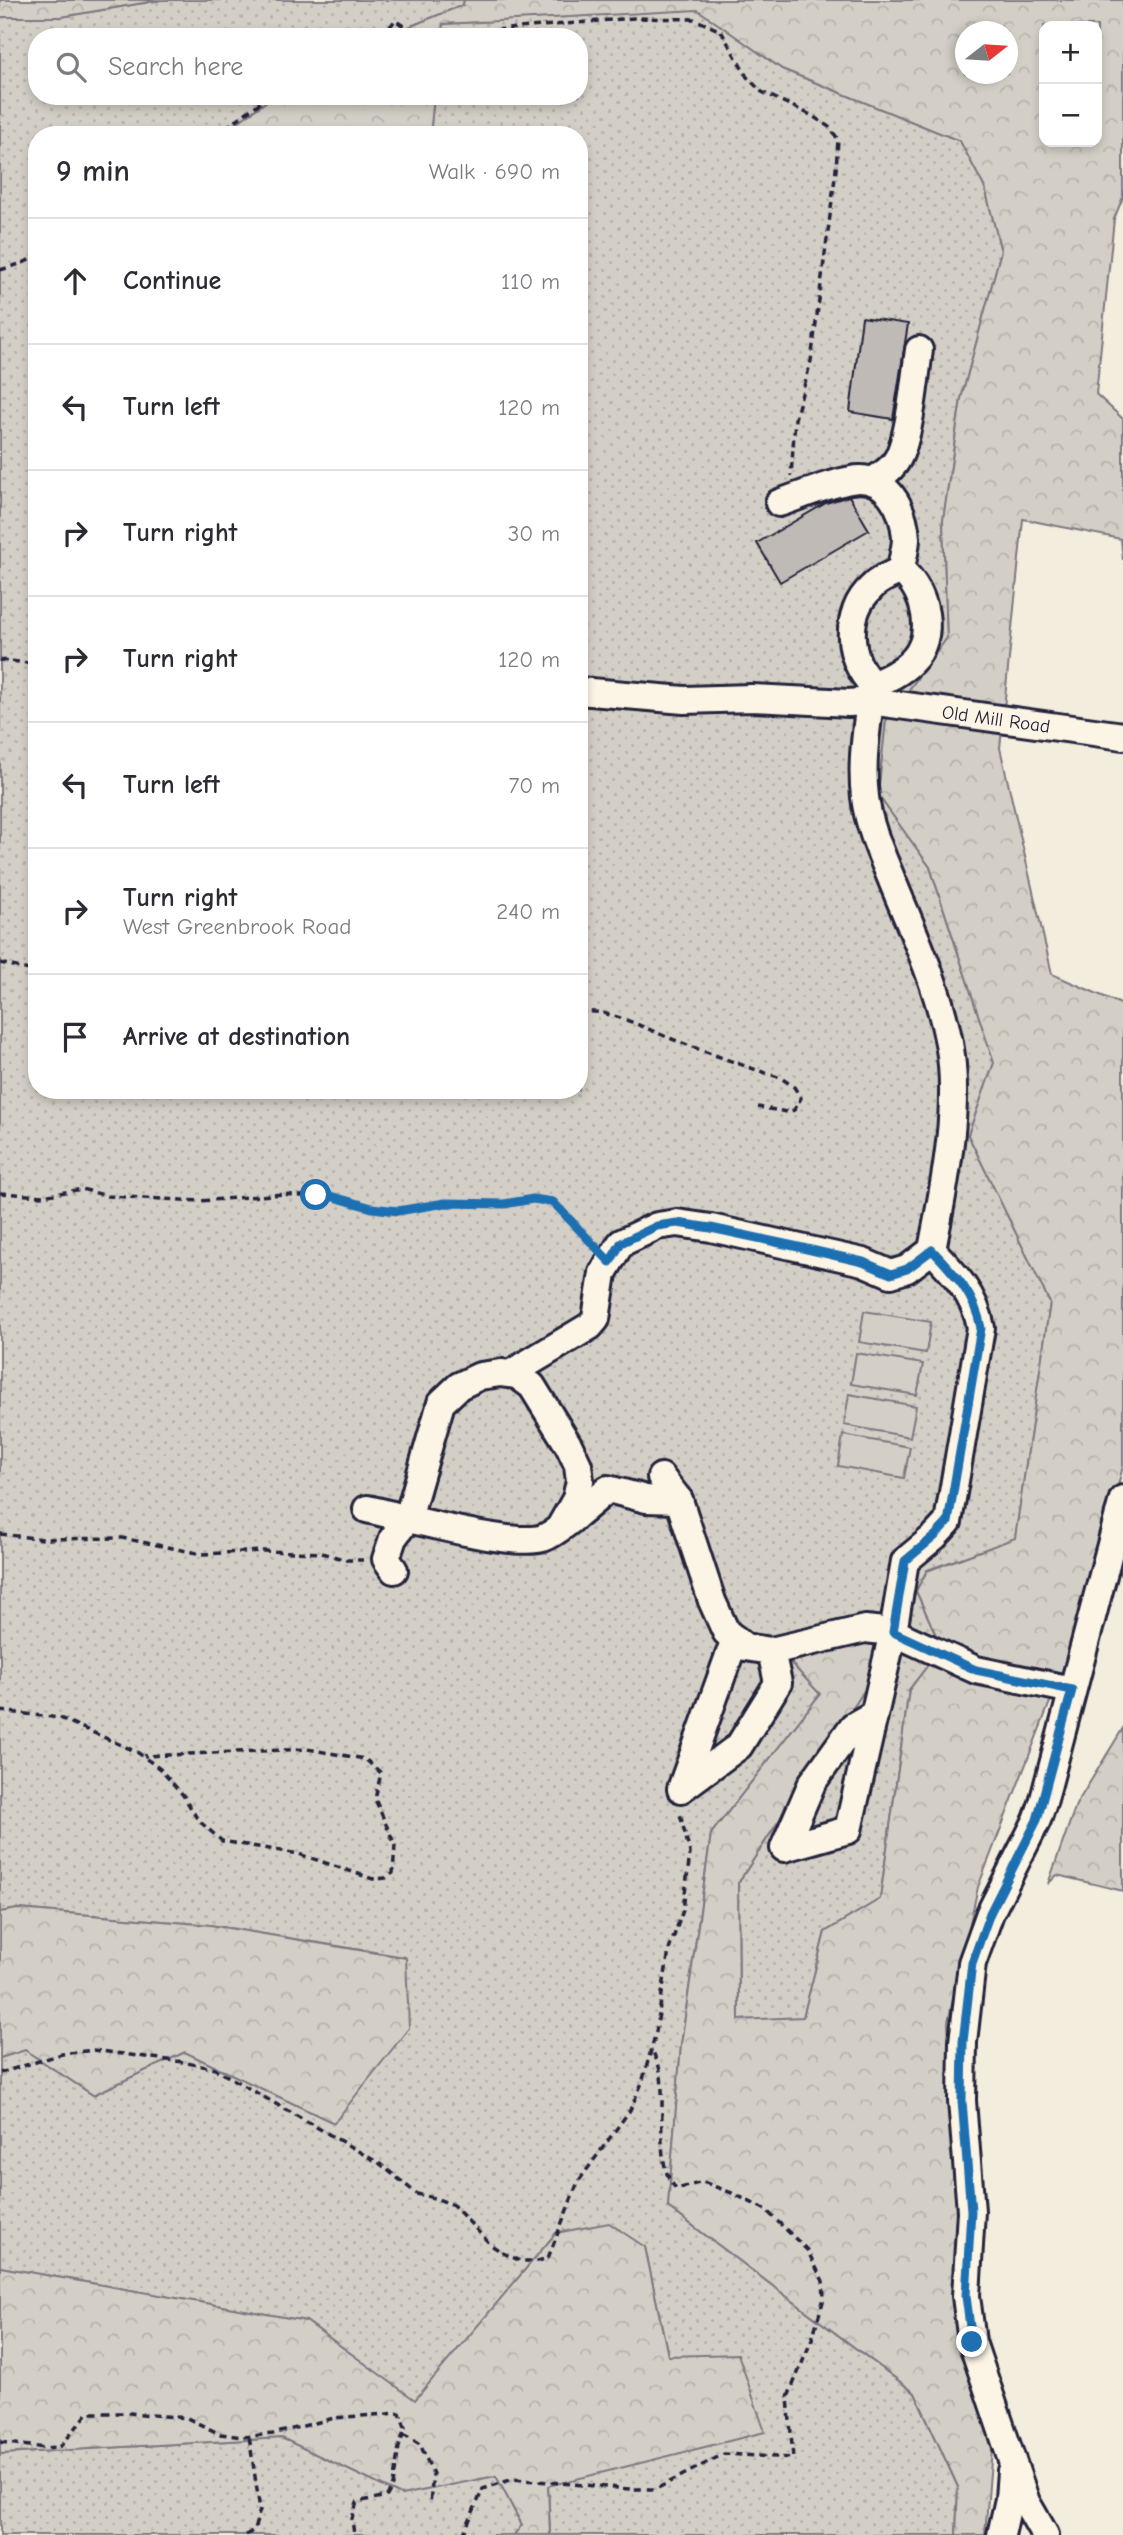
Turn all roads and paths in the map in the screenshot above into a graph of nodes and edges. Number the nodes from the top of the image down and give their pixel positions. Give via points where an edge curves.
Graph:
1 (389, 28) edge
2 (406, 28) edge
3 (519, 28) edge
4 (257, 105) edge
5 (228, 126) edge
6 (28, 260) edge
7 (0, 270) edge
8 (919, 349) dead end
9 (874, 480) junction
10 (779, 503) joint
11 (901, 570) junction
12 (0, 660) edge
13 (28, 663) edge
14 (588, 692) edge
15 (872, 693) junction
16 (1123, 736) edge
17 (0, 963) edge
18 (28, 970) edge
19 (588, 1010) edge
20 (758, 1107) dead end
21 (0, 1193) edge
22 (932, 1250) junction
23 (610, 1262) junction
24 (510, 1374) junction
25 (662, 1477) dead end
26 (1123, 1499) edge
27 (679, 1500) junction
28 (367, 1509) dead end
29 (408, 1518) junction
30 (560, 1527) junction
31 (0, 1534) edge
32 (1116, 1550) edge
33 (390, 1564) joint
34 (893, 1632) junction
35 (734, 1639) junction
36 (771, 1651) junction
37 (1072, 1690) junction
38 (0, 1711) edge
39 (874, 1714) junction
40 (144, 1756) junction
41 (678, 1809) dead end
42 (652, 2048) junction
43 (0, 2073) edge
44 (403, 2434) junction
45 (249, 2436) junction
46 (0, 2442) edge
47 (1012, 2462) junction
48 (430, 2504) dead end
49 (246, 2535) edge
50 (354, 2535) edge
51 (463, 2535) edge
52 (1001, 2535) edge
53 (1045, 2535) edge

1 - 2 path via 395,20
3 - 10 path via 634,18 694,19 721,31 747,77 762,92 811,115 838,139 811,361 795,419 791,479
4 - 5 path
6 - 7 path
8 - 9 street via 899,456
9 - 10 street via 853,479
9 - 11 street via 891,493 902,516 906,540
11 - 15 street via 872,586 857,605 850,632
11 - 15 street via 912,579 922,599 926,639 912,661
12 - 13 path
14 - 15 street, Old Mill Road via 684,700 849,703
15 - 16 street, Old Mill Road
15 - 22 street via 863,760 865,800 877,843 933,983 950,1045 952,1115
17 - 18 path
19 - 20 path via 628,1020 781,1079 794,1087 800,1098 794,1110 787,1112
21 - 23 path via 43,1196 82,1189 107,1196 200,1201 327,1195 398,1211 445,1203 504,1204 533,1199 553,1202
22 - 23 street via 907,1269 891,1274 863,1262 677,1223 657,1226 621,1243
22 - 34 street via 962,1282 977,1309 981,1328 948,1522 905,1561
23 - 24 street via 603,1273 596,1320
24 - 29 street via 480,1376 459,1386 441,1403
24 - 30 street via 532,1387 578,1465 576,1499
25 - 27 street
26 - 32 street
27 - 30 street via 646,1499 608,1489
27 - 35 street via 712,1601
28 - 29 street
29 - 30 street via 505,1539 545,1537
29 - 33 street via 393,1538
31 - 33 path via 43,1539 122,1538 202,1554 322,1553
32 - 37 street
34 - 36 street via 865,1629
34 - 37 street via 976,1670
34 - 39 street
35 - 36 street via 745,1647
35 - 36 street via 681,1789 739,1746 778,1683
37 - 47 street via 1037,1820 990,1913 972,1963 964,2031 962,2101 971,2211 966,2296 975,2354
38 - 40 path via 60,1718
39 - 39 street via 853,1726 812,1783 784,1848 848,1830
40 - 40 path via 307,1749 365,1759 381,1773 375,1799 395,1845 393,1873 373,1879 299,1854 222,1841
41 - 42 path via 690,1853 683,1910 669,1950
42 - 43 path via 631,2110 578,2182 548,2258 538,2261 521,2261 503,2253 453,2205 417,2194 379,2163 215,2069 93,2050 62,2053
42 - 51 path via 661,2072 661,2137 670,2183 677,2189 703,2182 766,2210 807,2250 823,2281 824,2298 813,2339 788,2397 793,2458 724,2454 656,2489 513,2479 483,2489
44 - 45 path via 400,2413 334,2418
44 - 48 path via 420,2444 433,2474
44 - 50 path via 393,2485 387,2496 357,2502
45 - 46 path via 220,2434 187,2418 88,2413 60,2447
45 - 49 path via 260,2510 254,2529
47 - 52 street
47 - 53 street via 1026,2502

